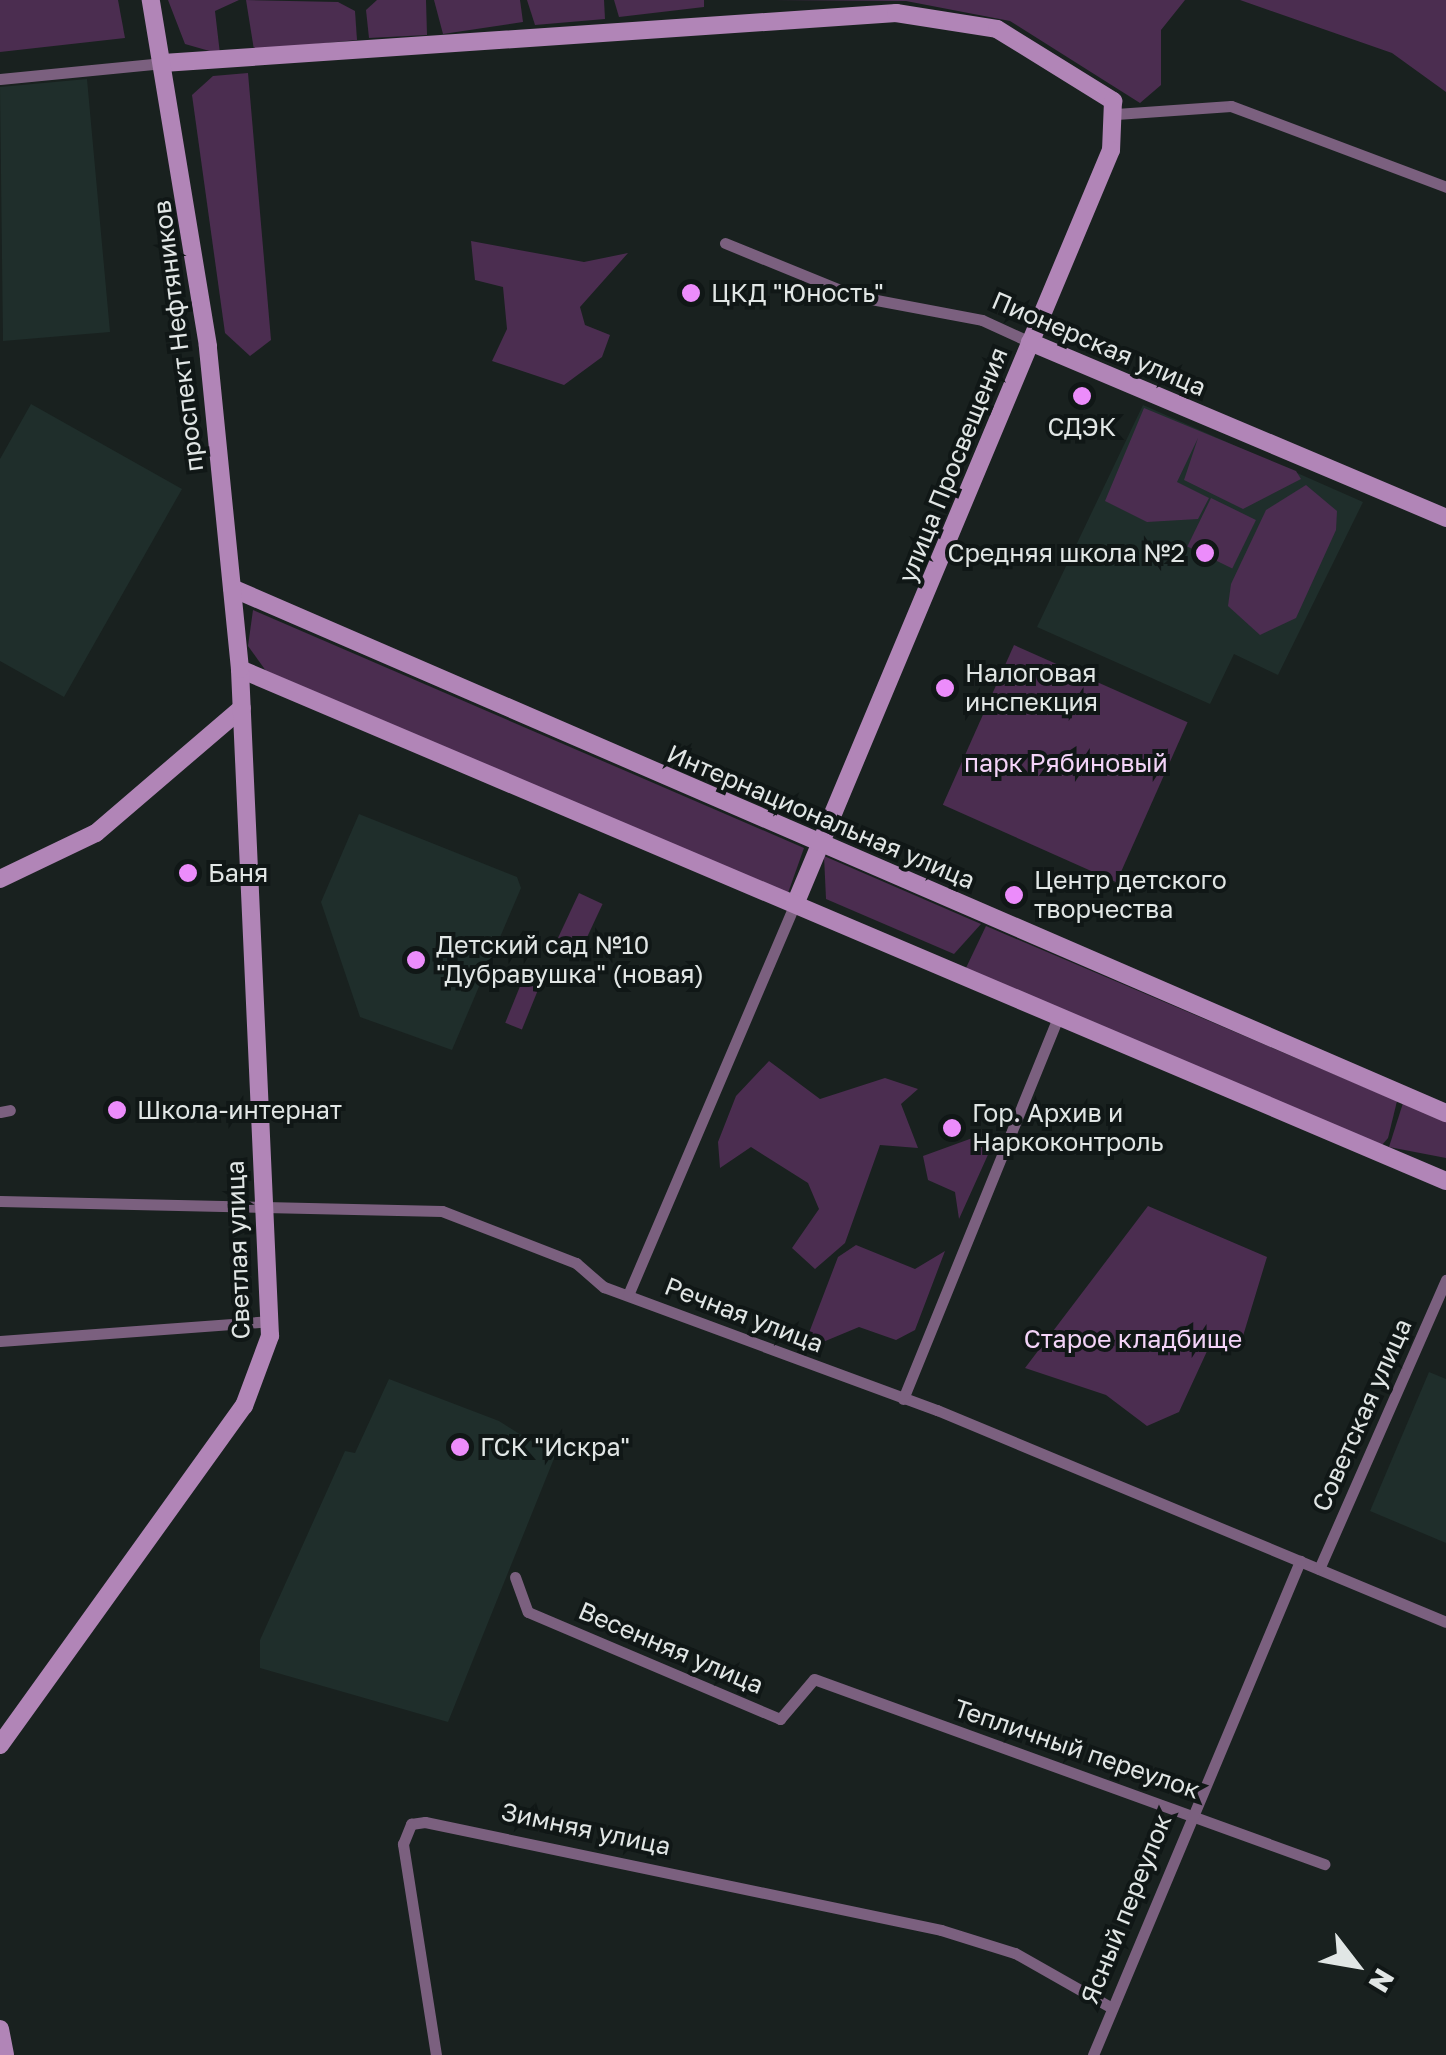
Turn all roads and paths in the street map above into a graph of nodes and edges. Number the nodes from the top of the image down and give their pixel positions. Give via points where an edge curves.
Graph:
1 (151, 0) edge
2 (163, 63) junction
3 (0, 80) edge
4 (1114, 108) junction
5 (1446, 187) edge
6 (725, 243) dead end
7 (1030, 342) junction
8 (1446, 518) edge
9 (232, 588) junction
10 (240, 669) junction
11 (242, 708) junction
12 (819, 844) junction
13 (0, 879) edge
14 (796, 902) junction
15 (1059, 1015) junction
16 (1446, 1113) edge
17 (1446, 1181) edge
18 (0, 1200) edge
19 (262, 1208) junction
20 (1446, 1280) edge
21 (628, 1296) junction
22 (271, 1321) junction
23 (0, 1341) edge
24 (903, 1398) junction
25 (1300, 1561) junction
26 (1319, 1568) junction
27 (515, 1577) dead end
28 (1446, 1622) edge
29 (814, 1679) joint
30 (0, 1745) edge
31 (1187, 1816) junction
32 (1324, 1864) dead end
33 (1110, 2006) junction
34 (0, 2029) edge
35 (5, 2055) edge
36 (436, 2055) edge
37 (1093, 2055) edge

1 - 2 street, проспект Нефтяников
2 - 3 street
2 - 4 street via 896,12 998,28
2 - 9 street, проспект Нефтяников via 205,329
4 - 5 street via 1232,106
4 - 7 street, улица Просвещения via 1111,150
6 - 7 street, Пионерская улица via 855,296 982,320
7 - 8 street, Пионерская улица
7 - 12 street, улица Просвещения
9 - 10 street, проспект Нефтяников
9 - 12 street, Интернациональная улица
10 - 11 street, Светлая улица
10 - 14 street
11 - 13 street via 96,832
11 - 19 street, Светлая улица
12 - 14 street, улица Просвещения
12 - 16 street, Интернациональная улица
14 - 15 street
14 - 21 street
15 - 17 street
15 - 24 street
18 - 19 street, Речная улица
19 - 21 street, Речная улица via 442,1211 576,1263
19 - 22 street, Светлая улица
20 - 26 street, Советская улица
21 - 24 street, Речная улица
22 - 23 street
22 - 30 street, Светлая улица via 244,1406
24 - 25 street, Речная улица
25 - 26 street, Речная улица
25 - 31 street, Ясный переулок
26 - 28 street, Речная улица
27 - 29 street, Весенняя улица via 528,1612 780,1719
29 - 31 street, Тепличный переулок
31 - 32 street, Тепличный переулок
31 - 33 street, Ясный переулок
33 - 36 street, Зимняя улица via 1016,1952 458,1824 411,1824 403,1844
33 - 37 street, Ясный переулок
34 - 35 street

